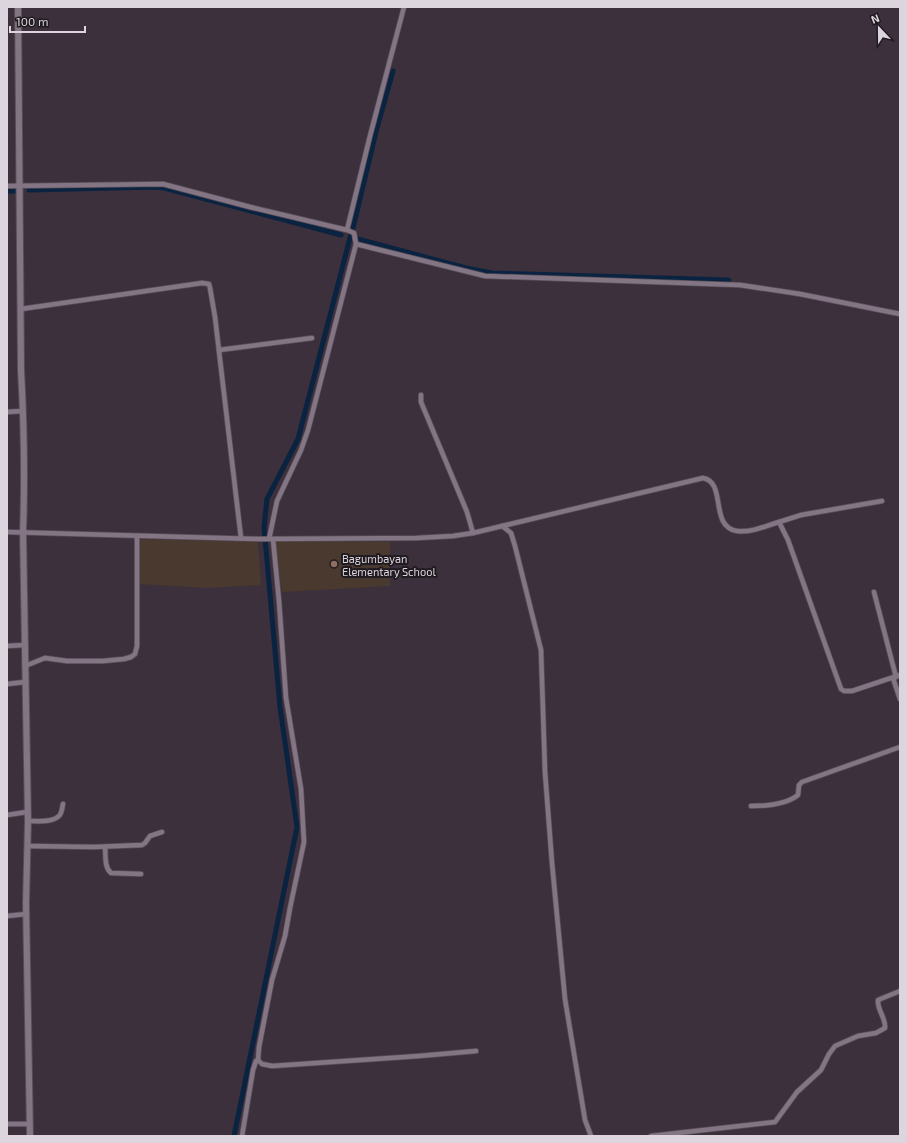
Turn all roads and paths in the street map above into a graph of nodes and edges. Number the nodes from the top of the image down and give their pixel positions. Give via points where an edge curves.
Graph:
1 (18, 7) edge
2 (404, 7) edge
3 (7, 186) edge
4 (20, 186) junction
5 (347, 230) junction
6 (356, 244) junction
7 (21, 309) junction
8 (900, 314) edge
9 (312, 338) dead end
10 (219, 350) junction
11 (421, 395) dead end
12 (24, 411) junction
13 (7, 412) edge
14 (882, 501) dead end
15 (779, 522) junction
16 (513, 523) junction
17 (502, 526) junction
18 (7, 532) edge
19 (23, 532) junction
20 (473, 533) junction
21 (511, 533) junction
22 (137, 536) junction
23 (241, 538) junction
24 (270, 539) junction
25 (874, 592) dead end
26 (25, 645) junction
27 (7, 646) edge
28 (25, 666) junction
29 (896, 677) edge
30 (25, 682) junction
31 (7, 684) edge
32 (900, 699) edge
33 (900, 747) edge
34 (63, 804) dead end
35 (751, 806) dead end
36 (28, 812) junction
37 (7, 815) edge
38 (28, 821) junction
39 (162, 832) dead end
40 (27, 846) junction
41 (105, 847) junction
42 (141, 874) dead end
43 (26, 914) junction
44 (7, 916) edge
45 (900, 991) edge
46 (476, 1051) dead end
47 (258, 1060) junction
48 (7, 1124) edge
49 (30, 1124) junction
50 (30, 1136) edge
51 (242, 1136) edge
52 (591, 1136) edge
53 (651, 1136) edge

1 - 4 main road
2 - 5 street
3 - 4 street
4 - 5 street via 163,184
4 - 7 main road
5 - 6 street via 354,233
6 - 8 street via 485,276 740,285
6 - 24 street via 308,430 277,501
7 - 10 street via 206,283 210,288
7 - 12 main road
9 - 10 street
10 - 23 street
11 - 20 street via 421,402 467,512
12 - 13 street
12 - 19 main road
14 - 15 street via 801,515
15 - 16 street via 746,531 730,529 722,519 714,486 708,479 703,478
15 - 29 street via 788,540 840,687 844,691 852,691
16 - 17 street
16 - 21 street
17 - 20 street
17 - 21 street
18 - 19 street
19 - 22 street
19 - 26 main road
20 - 24 street via 417,538
21 - 52 street via 541,650 545,772 564,984 585,1120
22 - 23 street
22 - 28 street via 135,654 124,659 103,661 45,658
23 - 24 street
24 - 47 street via 279,601 286,693 301,789 304,842 285,936 272,980
25 - 29 street
26 - 27 street
26 - 28 main road
28 - 30 main road
29 - 32 street
30 - 31 street
30 - 36 main road
33 - 35 street via 802,782 798,795 793,798 767,806
34 - 38 street via 61,813 55,819
36 - 37 street
36 - 38 main road
38 - 40 main road
39 - 41 street via 150,836 142,845
40 - 41 street
40 - 43 main road
41 - 42 street via 106,866 109,872
43 - 44 street
43 - 49 main road
45 - 53 street via 878,1000 885,1028 835,1046 821,1070 802,1086 775,1122
46 - 47 street via 272,1066 262,1064
47 - 51 street via 253,1070
48 - 49 street
49 - 50 main road

